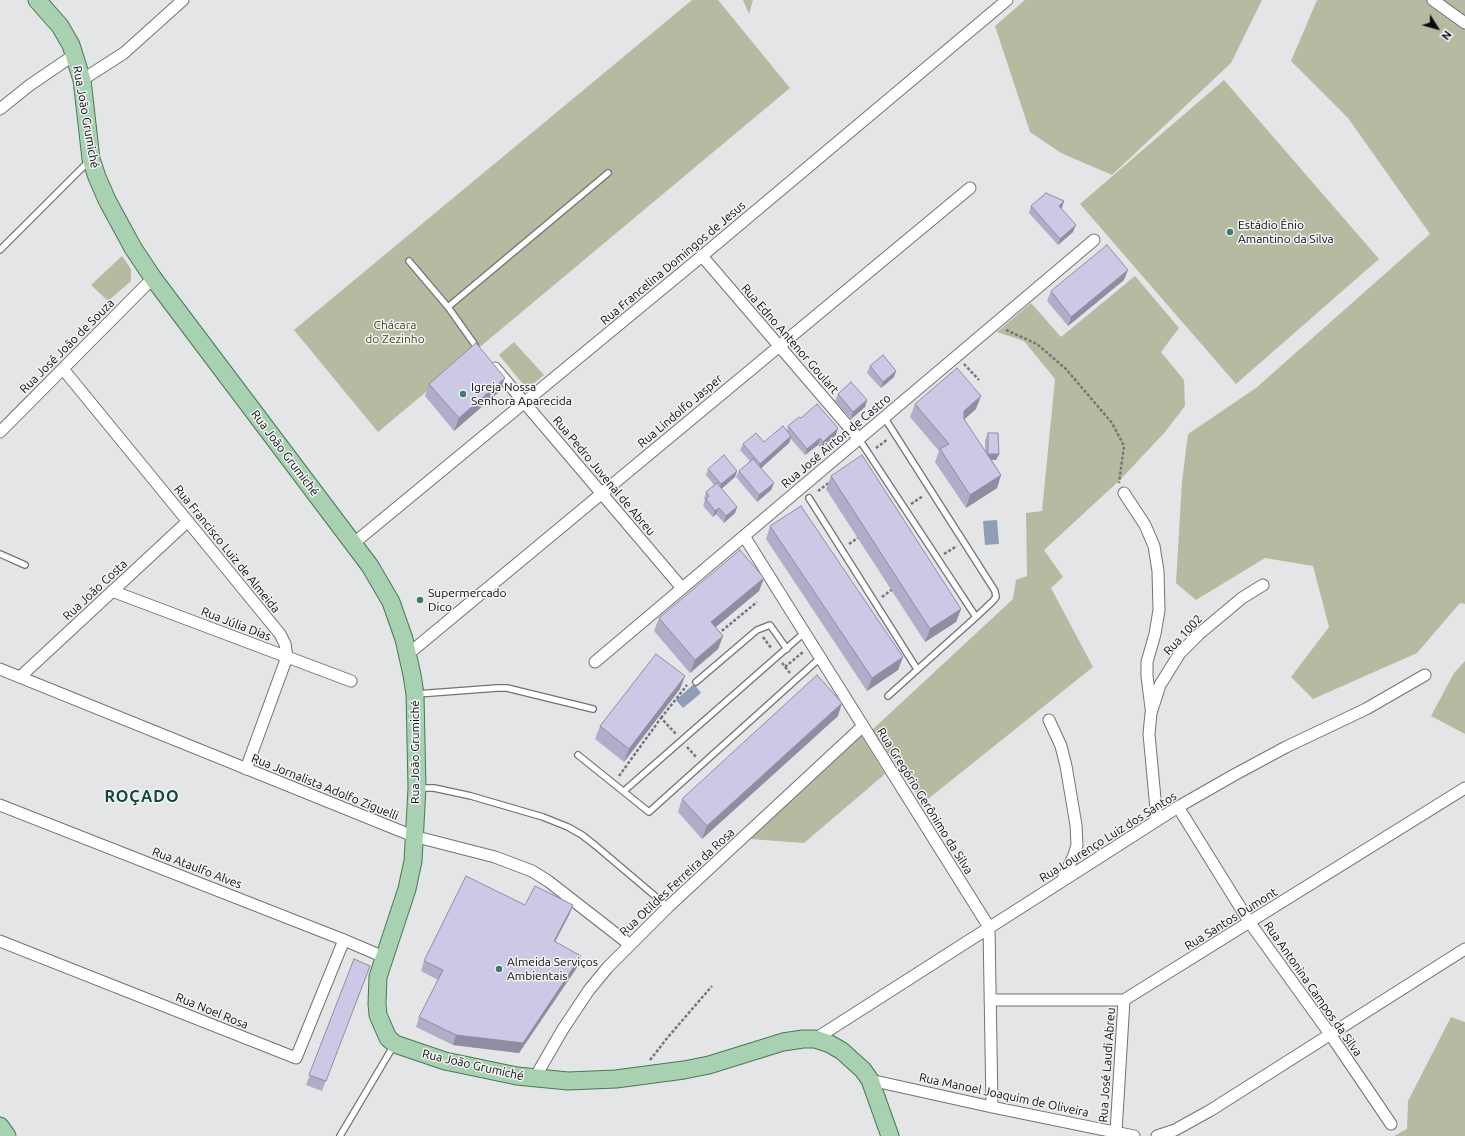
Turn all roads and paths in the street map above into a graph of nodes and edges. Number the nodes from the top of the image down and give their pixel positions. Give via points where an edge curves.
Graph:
1 (183, 0) edge
2 (1007, 0) edge
3 (1433, 0) edge
4 (43, 4) edge
5 (1465, 23) edge
6 (74, 55) junction
7 (82, 80) junction
8 (0, 109) edge
9 (91, 159) junction
10 (608, 173) dead end
11 (970, 188) dead end
12 (1094, 240) dead end
13 (0, 250) edge
14 (702, 256) junction
15 (409, 261) dead end
16 (153, 278) junction
17 (448, 307) junction
18 (994, 324) junction
19 (780, 346) junction
20 (478, 348) edge
21 (956, 357) junction
22 (490, 362) edge
23 (63, 369) junction
24 (979, 380) dead end
25 (524, 402) junction
26 (884, 417) junction
27 (0, 432) edge
28 (895, 434) junction
29 (859, 439) junction
30 (868, 453) junction
31 (833, 480) edge
32 (931, 491) junction
33 (1124, 493) joint
34 (602, 494) junction
35 (809, 498) joint
36 (904, 508) junction
37 (187, 522) junction
38 (744, 536) junction
39 (860, 536) edge
40 (963, 541) junction
41 (354, 543) junction
42 (842, 550) junction
43 (0, 554) edge
44 (938, 559) junction
45 (25, 566) dead end
46 (900, 584) edge
47 (1263, 585) dead end
48 (682, 588) junction
49 (112, 591) junction
50 (875, 602) junction
51 (976, 617) junction
52 (804, 633) junction
53 (811, 644) junction
54 (787, 649) junction
55 (407, 655) junction
56 (287, 657) junction
57 (820, 658) junction
58 (595, 662) dead end
59 (785, 667) dead end
60 (0, 669) edge
61 (917, 669) junction
62 (1425, 676) dead end
63 (20, 677) junction
64 (351, 681) dead end
65 (696, 682) dead end
66 (415, 694) junction
67 (888, 696) dead end
68 (593, 709) dead end
69 (1151, 712) junction
70 (1049, 720) dead end
71 (863, 726) junction
72 (682, 740) junction
73 (578, 755) dead end
74 (702, 764) junction
75 (246, 769) junction
76 (614, 783) junction
77 (417, 788) junction
78 (1465, 788) edge
79 (624, 791) junction
80 (0, 805) edge
81 (1178, 807) junction
82 (1157, 820) junction
83 (413, 836) junction
84 (1062, 881) junction
85 (668, 907) junction
86 (1250, 923) junction
87 (989, 928) junction
88 (344, 940) junction
89 (0, 941) edge
90 (629, 944) junction
91 (1465, 949) edge
92 (384, 957) junction
93 (712, 986) dead end
94 (990, 1000) junction
95 (1124, 1000) junction
96 (1330, 1034) junction
97 (815, 1039) junction
98 (395, 1044) junction
99 (638, 1076) junction
100 (534, 1079) junction
101 (870, 1080) junction
102 (992, 1107) junction
103 (1391, 1124) dead end
104 (0, 1126) edge
105 (1116, 1132) junction
106 (7, 1136) edge
107 (340, 1136) edge
108 (890, 1136) edge
109 (1134, 1136) edge
110 (1157, 1136) edge

1 - 7 street via 124,53
2 - 14 street, Rua Francelina Domingos de Jesus
3 - 5 street
4 - 6 main road, Rua João Grumiché via 64,32
6 - 7 main road, Rua João Grumiché
6 - 8 street
7 - 9 main road, Rua João Grumiché
9 - 13 lane
9 - 16 main road, Rua João Grumiché via 107,200
10 - 17 lane
11 - 19 street, Rua Lindolfo Jasper
12 - 18 street, Rua José Airton de Castro
14 - 19 street, Rua Edno Antenor Goulart
14 - 25 street, Rua Francelina Domingos de Jesus
15 - 17 lane
16 - 23 street, Rua José João de Souza
16 - 41 main road, Rua João Grumiché
17 - 20 lane
18 - 21 street, Rua José Airton de Castro
18 - 33 path via 1043,349 1066,369 1112,423 1124,446 1119,481
19 - 29 street, Rua Edno Antenor Goulart
19 - 34 street, Rua Lindolfo Jasper
21 - 24 path
21 - 26 street, Rua José Airton de Castro
22 - 25 street, Rua Pedro Juvenal de Abreu
23 - 27 street, Rua José João de Souza
23 - 37 street, Rua Francisco Luiz de Almeida
25 - 34 street, Rua Pedro Juvenal de Abreu
25 - 41 street, Rua Francelina Domingos de Jesus
26 - 28 lane
26 - 29 street, Rua José Airton de Castro
28 - 30 path
28 - 32 lane
29 - 30 lane
29 - 38 street, Rua José Airton de Castro
30 - 36 lane
31 - 35 path
32 - 36 path
32 - 40 lane
33 - 69 street via 1145,525 1154,546 1158,571 1159,610 1147,662
34 - 48 street, Rua Pedro Juvenal de Abreu
34 - 55 street, Rua Lindolfo Jasper
35 - 42 lane
36 - 44 lane
37 - 49 street, Rua João Costa
37 - 56 street, Rua Francisco Luiz de Almeida via 280,634
38 - 48 street, Rua José Airton de Castro
38 - 52 street, Rua Gregório Gerônimo da Silva
39 - 42 path
40 - 44 path
40 - 51 lane via 995,591 996,597
41 - 55 main road, Rua João Grumiché via 391,602
42 - 50 lane
43 - 45 lane
44 - 51 lane
46 - 50 path
47 - 69 street, Rua 1002 via 1242,598 1180,653 1160,685
48 - 58 street, Rua José Airton de Castro
49 - 56 street, Rua Júlia Dias
49 - 63 street, Rua João Costa
50 - 61 lane
51 - 61 lane
52 - 53 street, Rua Gregório Gerônimo da Silva
52 - 54 lane
53 - 57 street, Rua Gregório Gerônimo da Silva
53 - 59 path
54 - 65 lane via 770,625 757,630
54 - 72 lane
55 - 66 main road, Rua João Grumiché
56 - 64 street, Rua Júlia Dias
56 - 75 street
57 - 71 street, Rua Gregório Gerônimo da Silva
57 - 74 lane
60 - 63 street, Rua Jornalista Adolfo Ziguelli
61 - 67 lane
62 - 81 street, Rua Lourenço Luiz dos Santos via 1366,709 1234,775
63 - 75 street, Rua Jornalista Adolfo Ziguelli
66 - 68 lane via 507,688
66 - 77 main road, Rua João Grumiché
69 - 82 street, Rua 1002 via 1149,746
70 - 84 street via 1061,746 1076,825 1074,855
71 - 85 street, Rua Otildes Ferreira da Rosa
71 - 87 street, Rua Gregório Gerônimo da Silva
72 - 74 path
72 - 76 path via 661,718
72 - 79 lane
73 - 76 lane
74 - 79 lane via 649,812
75 - 83 street, Rua Jornalista Adolfo Ziguelli
76 - 79 lane
77 - 83 main road, Rua João Grumiché
77 - 85 lane via 434,788 471,796 568,827 596,846
78 - 86 street, Rua Santos Dumont
80 - 88 street, Rua Ataulfo Alves
81 - 82 street, Rua Lourenço Luiz dos Santos
81 - 86 street, Rua Antonina Campos da Silva
82 - 84 street, Rua Lourenço Luiz dos Santos
83 - 90 street, Rua Jornalista Adolfo Ziguelli via 495,857 532,871 548,880
83 - 92 main road, Rua João Grumiché via 413,861 407,889
84 - 87 street, Rua Lourenço Luiz dos Santos
85 - 90 street, Rua Otildes Ferreira da Rosa
86 - 95 street, Rua Santos Dumont
86 - 96 street, Rua Antonina Campos da Silva
87 - 94 street
87 - 97 street, Rua Lourenço Luiz dos Santos
88 - 89 street, Rua Noel Rosa via 296,1058
88 - 92 street, Rua Ataulfo Alves
90 - 100 street, Rua Otildes Ferreira da Rosa via 589,990 562,1028
91 - 96 street
92 - 98 main road, Rua João Grumiché via 378,977 378,1015 388,1038
93 - 99 path
94 - 95 street
94 - 102 street
95 - 105 street, Rua José Laudi Abreu
96 - 103 street, Rua Antonina Campos da Silva
96 - 110 street via 1211,1110 1175,1130
97 - 99 main road, Rua João Grumiché via 793,1040 697,1068
97 - 101 main road, Rua João Grumiché via 842,1051
98 - 100 main road, Rua João Grumiché via 445,1061
98 - 107 lane
99 - 100 main road, Rua João Grumiché via 574,1081
101 - 102 street, Rua Manoel Joaquim de Oliveira
101 - 108 main road, Rua João Grumiché
102 - 105 street, Rua Manoel Joaquim de Oliveira
104 - 106 main road
105 - 109 street, Rua Manoel Joaquim de Oliveira

